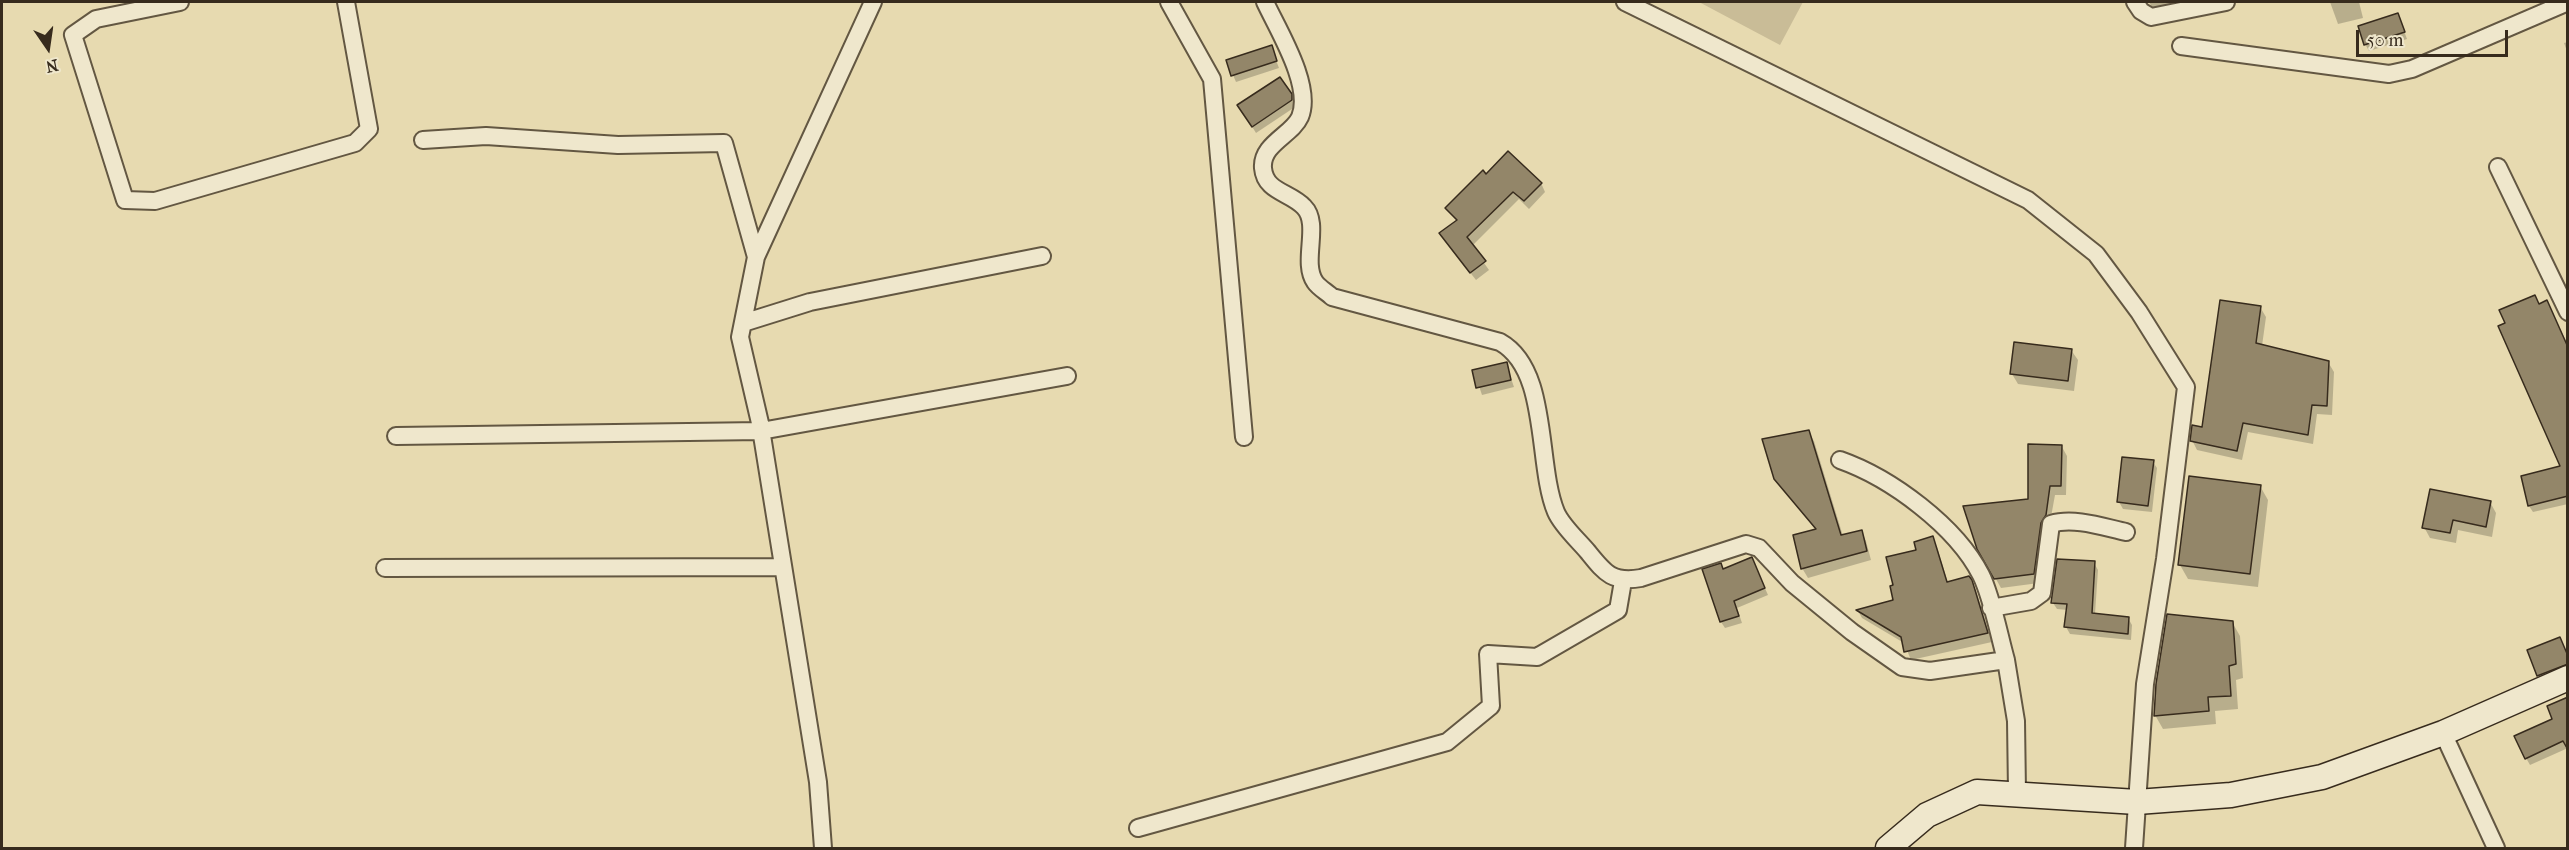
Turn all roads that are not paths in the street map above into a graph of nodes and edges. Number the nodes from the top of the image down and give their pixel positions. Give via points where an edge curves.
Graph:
1 (180, 2) edge
2 (346, 2) edge
3 (873, 2) edge
4 (1169, 2) edge
5 (1264, 2) edge
6 (1625, 2) edge
7 (2135, 2) edge
8 (2226, 2) edge
9 (2568, 2) edge
10 (2181, 46) dead end
11 (423, 140) dead end
12 (2498, 167) dead end
13 (1042, 256) dead end
14 (756, 257) junction
15 (2568, 312) edge
16 (743, 323) junction
17 (1067, 376) dead end
18 (761, 431) junction
19 (396, 436) dead end
20 (1244, 436) dead end
21 (1840, 460) dead end
22 (2126, 532) dead end
23 (783, 567) junction
24 (385, 568) dead end
25 (1623, 581) junction
26 (1991, 608) junction
27 (2006, 660) junction
28 (2568, 678) edge
29 (2444, 733) junction
30 (2017, 792) junction
31 (2137, 802) junction
32 (1138, 828) dead end
33 (823, 849) edge
34 (1888, 849) edge
35 (2134, 849) edge
36 (2496, 849) edge

1 - 2 street via 96,19 73,35 125,201 156,201 355,142 369,129
3 - 14 street
4 - 20 street via 1212,79
5 - 25 street via 1300,79 1303,100 1299,118 1266,154 1263,167 1274,189 1305,207 1310,219 1310,270 1315,282 1332,297 1500,342 1513,349 1521,360 1538,408 1546,480 1557,514 1603,570
6 - 31 street via 2028,200 2096,254 2139,312 2186,387 2145,684
7 - 8 street via 2151,16
9 - 10 street via 2412,69 2389,74
11 - 14 street via 486,136 618,145 724,143
12 - 15 street
13 - 16 street via 810,302
14 - 16 street
16 - 18 street via 740,337
17 - 18 street
18 - 19 street
18 - 23 street
21 - 26 street via 1903,491 1962,545 1982,576
22 - 26 street via 2080,523 2051,524 2042,593 2031,601
23 - 24 street
23 - 33 street via 818,782
25 - 27 street via 1746,544 1759,548 1792,584 1902,667 1930,671
25 - 32 street via 1618,610 1537,657 1488,654 1491,706 1447,742
26 - 27 street
27 - 30 street via 2016,721
28 - 29 street
29 - 31 street via 2322,777 2231,795
29 - 36 street
30 - 31 street
30 - 34 street via 1977,792 1927,815
31 - 35 street

